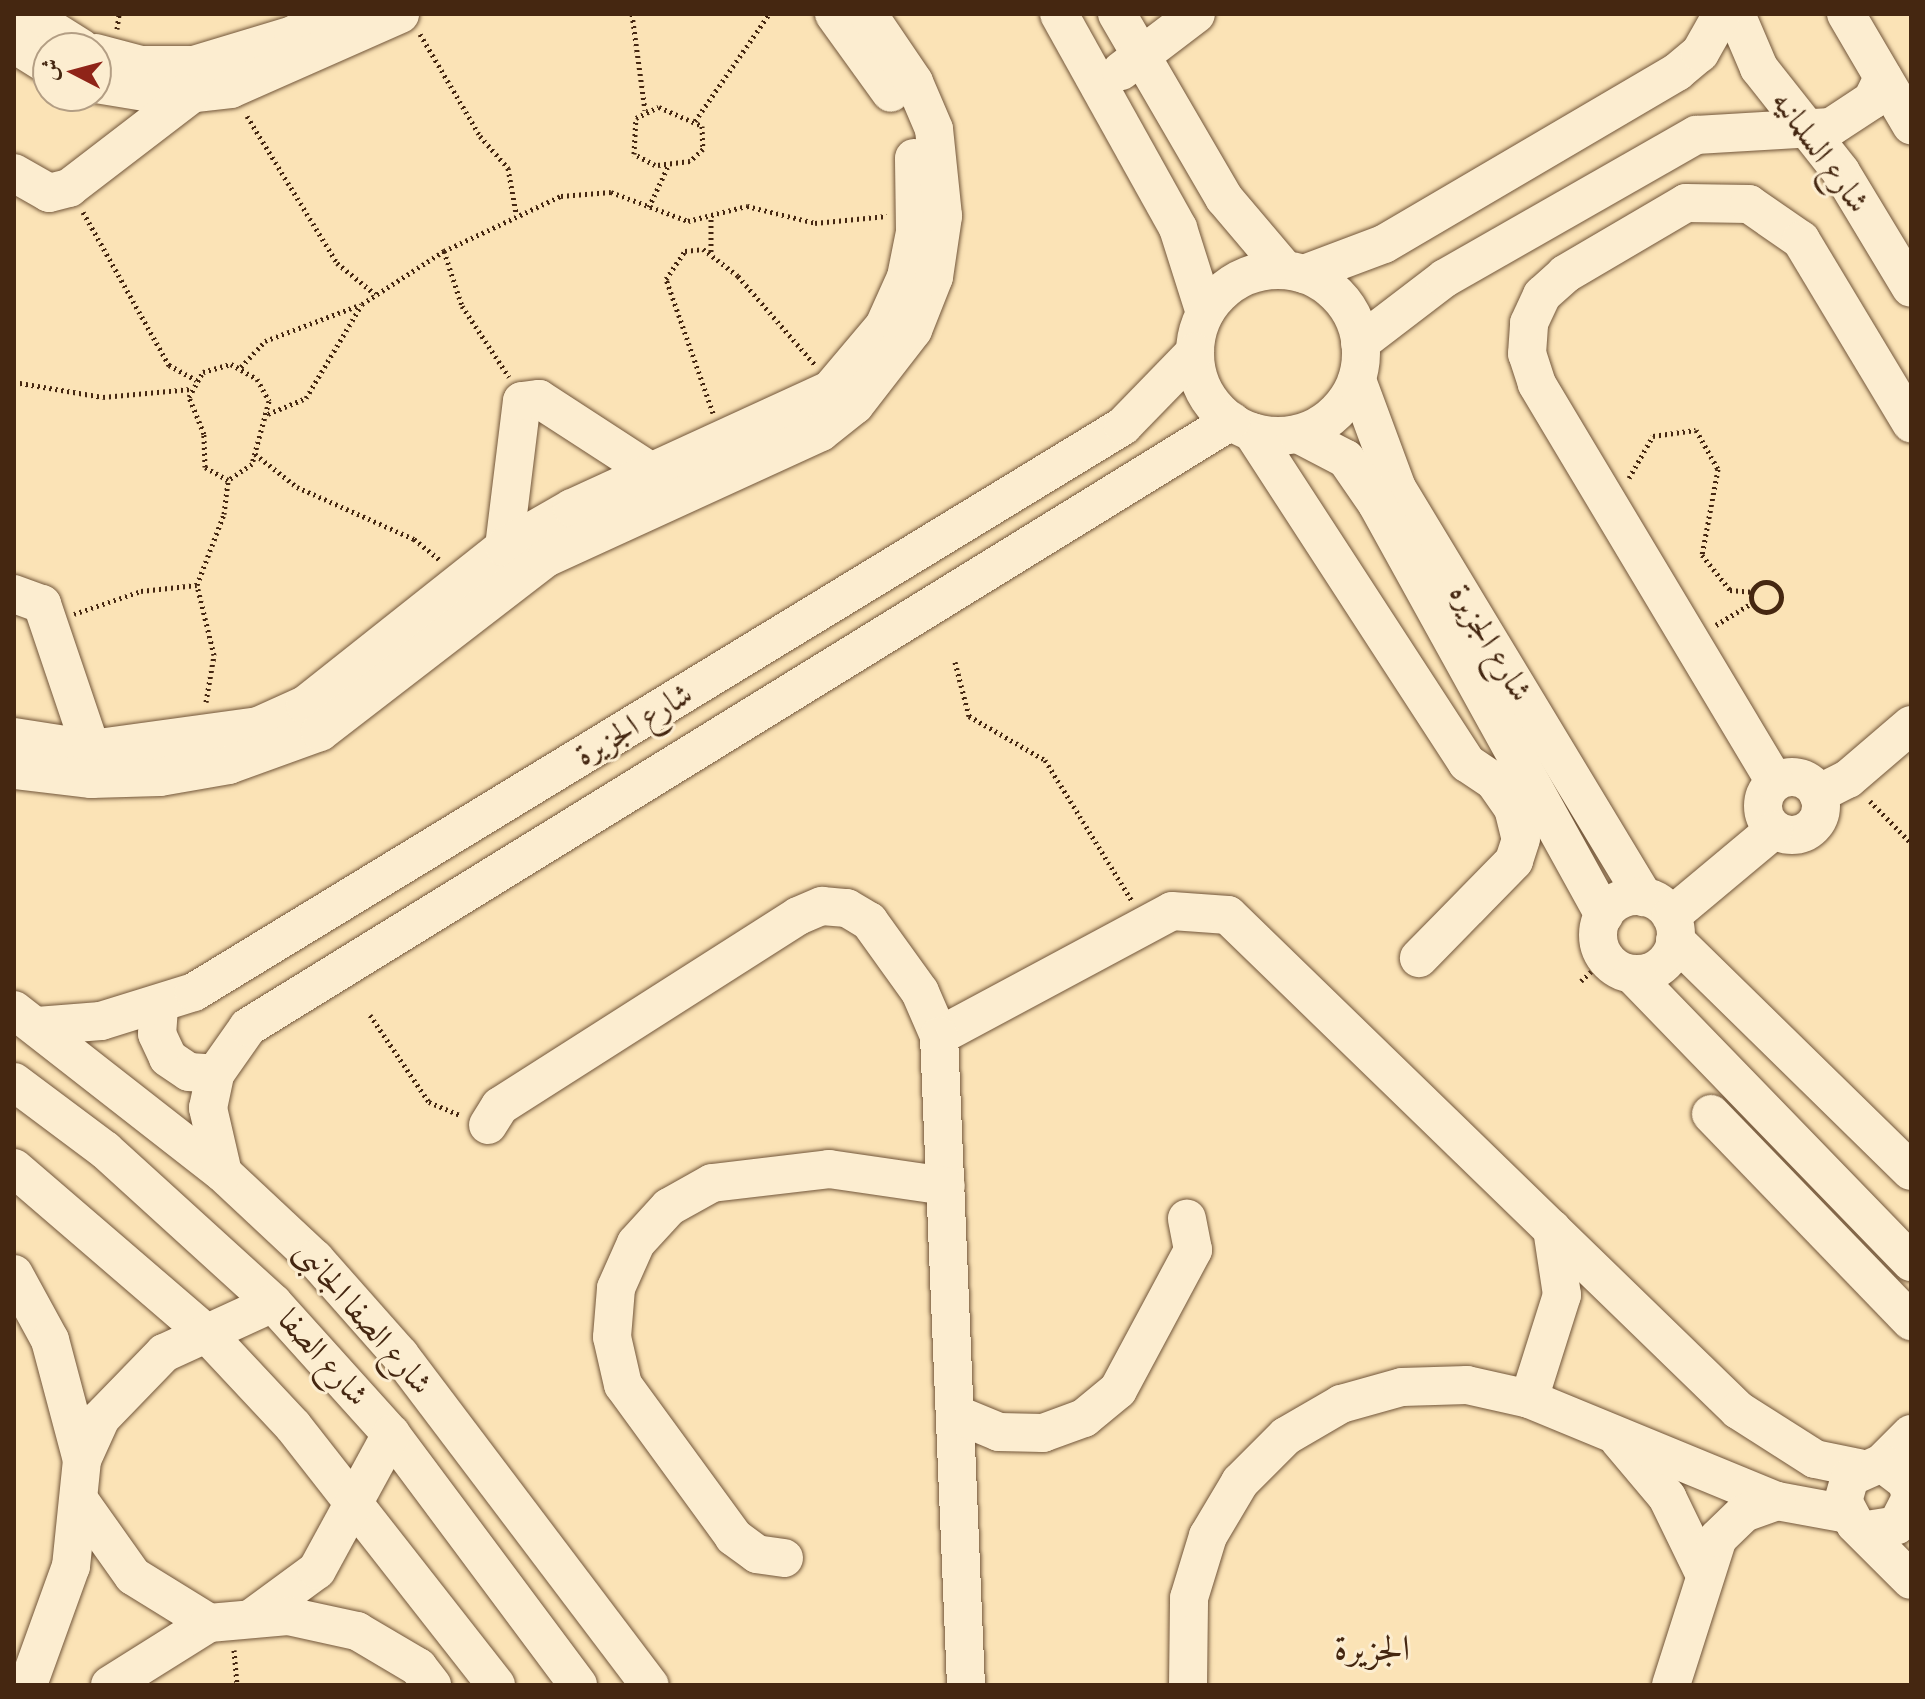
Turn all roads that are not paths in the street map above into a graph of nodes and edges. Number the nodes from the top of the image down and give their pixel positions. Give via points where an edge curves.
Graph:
1 (27, 14) edge
2 (330, 14) edge
3 (834, 14) edge
4 (868, 14) edge
5 (1059, 14) edge
6 (1117, 14) edge
7 (1196, 14) edge
8 (1722, 14) edge
9 (1736, 14) edge
10 (1846, 14) edge
11 (408, 20) edge
12 (52, 32) edge
13 (14, 44) edge
14 (32, 55) edge
15 (1141, 57) junction
16 (112, 66) edge
17 (112, 70) edge
18 (1883, 77) junction
19 (1099, 87) junction
20 (190, 95) junction
21 (1911, 125) edge
22 (1807, 130) junction
23 (14, 173) edge
24 (1294, 272) junction
25 (1911, 288) edge
26 (1205, 313) junction
27 (1195, 352) junction
28 (1358, 362) junction
29 (1911, 423) edge
30 (1241, 427) junction
31 (1298, 434) junction
32 (650, 471) junction
33 (504, 547) junction
34 (14, 594) edge
35 (372, 673) junction
36 (712, 677) junction
37 (742, 722) junction
38 (1911, 725) edge
39 (14, 737) edge
40 (216, 746) junction
41 (91, 749) junction
42 (14, 770) edge
43 (1775, 782) junction
44 (1833, 786) junction
45 (1774, 830) junction
46 (1604, 915) junction
47 (1663, 918) junction
48 (1419, 958) dead end
49 (1606, 971) junction
50 (159, 1007) junction
51 (26, 1018) edge
52 (939, 1036) junction
53 (215, 1074) junction
54 (14, 1082) edge
55 (1711, 1114) dead end
56 (490, 1118) road end
57 (14, 1168) edge
58 (1911, 1171) edge
59 (223, 1173) junction
60 (946, 1186) junction
61 (1187, 1219) dead end
62 (1552, 1229) junction
63 (1911, 1262) edge
64 (14, 1274) edge
65 (273, 1303) junction
66 (1628, 1305) junction
67 (1911, 1321) edge
68 (1557, 1328) junction
69 (206, 1333) junction
70 (1529, 1399) junction
71 (958, 1415) junction
72 (391, 1434) junction
73 (1614, 1434) junction
74 (1911, 1434) edge
75 (82, 1460) junction
76 (1870, 1466) junction
77 (355, 1501) junction
78 (1777, 1501) junction
79 (82, 1504) junction
80 (1857, 1522) junction
81 (784, 1558) dead end
82 (1703, 1571) junction
83 (1911, 1580) edge
84 (594, 1615) junction
85 (253, 1617) junction
86 (209, 1623) junction
87 (457, 1634) junction
88 (550, 1649) junction
89 (425, 1676) edge
90 (1184, 1677) edge
91 (28, 1685) edge
92 (110, 1685) edge
93 (496, 1685) edge
94 (578, 1685) edge
95 (650, 1685) edge
96 (966, 1685) edge
97 (1671, 1685) edge

1 - 12 street
2 - 16 street via 223,60
3 - 32 street via 901,110 916,205 900,290 884,326 830,390 724,444
4 - 35 street via 914,82 934,129 941,171 934,277 913,330 884,373 821,432 546,558
5 - 19 street
6 - 15 street
7 - 15 street
8 - 24 street via 1700,53 1677,72 1384,244
9 - 22 street, شارع السلمانيه via 1759,68
10 - 18 street
11 - 20 street via 231,89
13 - 14 street
15 - 19 street
15 - 24 street via 1224,198
17 - 20 street
18 - 21 street
18 - 22 street via 1854,117
19 - 26 street via 1178,228
20 - 23 street via 69,188 49,193
22 - 25 street, شارع السلمانيه
22 - 28 street via 1696,135 1445,278
24 - 26 street via 1239,280
24 - 28 street via 1342,300
26 - 27 street
27 - 30 street via 1205,391
27 - 36 street, شارع الجزيرة via 1123,426
28 - 31 street via 1324,423
28 - 47 street, شارع الجزيرة via 1397,488
29 - 43 street via 1786,225 1749,204 1686,203 1565,274 1542,295 1529,323 1527,354 1537,384
30 - 31 street
30 - 37 street, شارع الجزيرة
30 - 48 street via 1467,763 1494,781 1513,808 1521,839 1514,861
31 - 46 street, شارع الجزيرة via 1346,459 1377,504
32 - 33 street
32 - 33 street via 530,397 518,410
33 - 35 street via 458,582
34 - 41 street via 36,597 50,623
35 - 40 street
36 - 37 street
36 - 50 street, شارع الجزيرة
37 - 53 street, شارع الجزيرة via 274,1008 228,1049
38 - 44 street
39 - 41 street
40 - 41 street
40 - 42 street via 91,779
43 - 44 street via 1799,778
43 - 45 street via 1762,806
44 - 45 street via 1814,825 1795,835
45 - 47 street
46 - 47 street via 1621,900
46 - 49 street via 1598,937
47 - 49 street via 1656,969
47 - 58 street, شارع الجزيرة
49 - 63 street
50 - 51 street, شارع الجزيرة
50 - 53 street via 157,1034 168,1058 189,1072
51 - 59 street, شارع الصفا الجانبى
52 - 56 street via 926,1002 869,921 847,908 822,906
52 - 60 street
52 - 62 street via 1146,924 1200,908 1252,931
53 - 59 street via 211,1142
54 - 65 street, شارع الصفا via 105,1150
55 - 67 street
57 - 69 street
59 - 84 street, شارع الصفا الجانبى via 315,1259 400,1355
60 - 71 street
60 - 81 street via 829,1169 712,1183 661,1216 636,1243 616,1288 612,1337 623,1385 734,1537 757,1554
61 - 71 street via 1193,1250 1118,1390 1084,1418 1043,1433 999,1432
62 - 66 street
62 - 68 street via 1561,1284
64 - 75 street via 50,1340
65 - 69 street
65 - 72 street, شارع الصفا
66 - 68 street via 1590,1309
66 - 76 street via 1773,1439
68 - 70 street
69 - 75 street via 164,1353 129,1382
69 - 77 street
70 - 73 street
70 - 90 street via 1467,1385 1402,1387 1341,1404 1286,1436 1240,1482 1208,1536 1189,1598
71 - 96 street
72 - 77 street
72 - 88 street, شارع الصفا
73 - 78 street
73 - 82 street via 1667,1497
74 - 76 street
75 - 79 street
76 - 80 street via 1844,1488
76 - 80 street via 1907,1482 1911,1498 1897,1525
77 - 85 street via 317,1570
77 - 87 street
78 - 80 street
78 - 82 street via 1735,1522
79 - 86 street via 133,1576
79 - 91 street via 71,1566
80 - 83 street
82 - 97 street
84 - 88 street
84 - 95 street, شارع الصفا الجانبى
85 - 86 street
85 - 89 street via 323,1620
86 - 92 street
87 - 89 street
87 - 93 street
88 - 94 street, شارع الصفا

